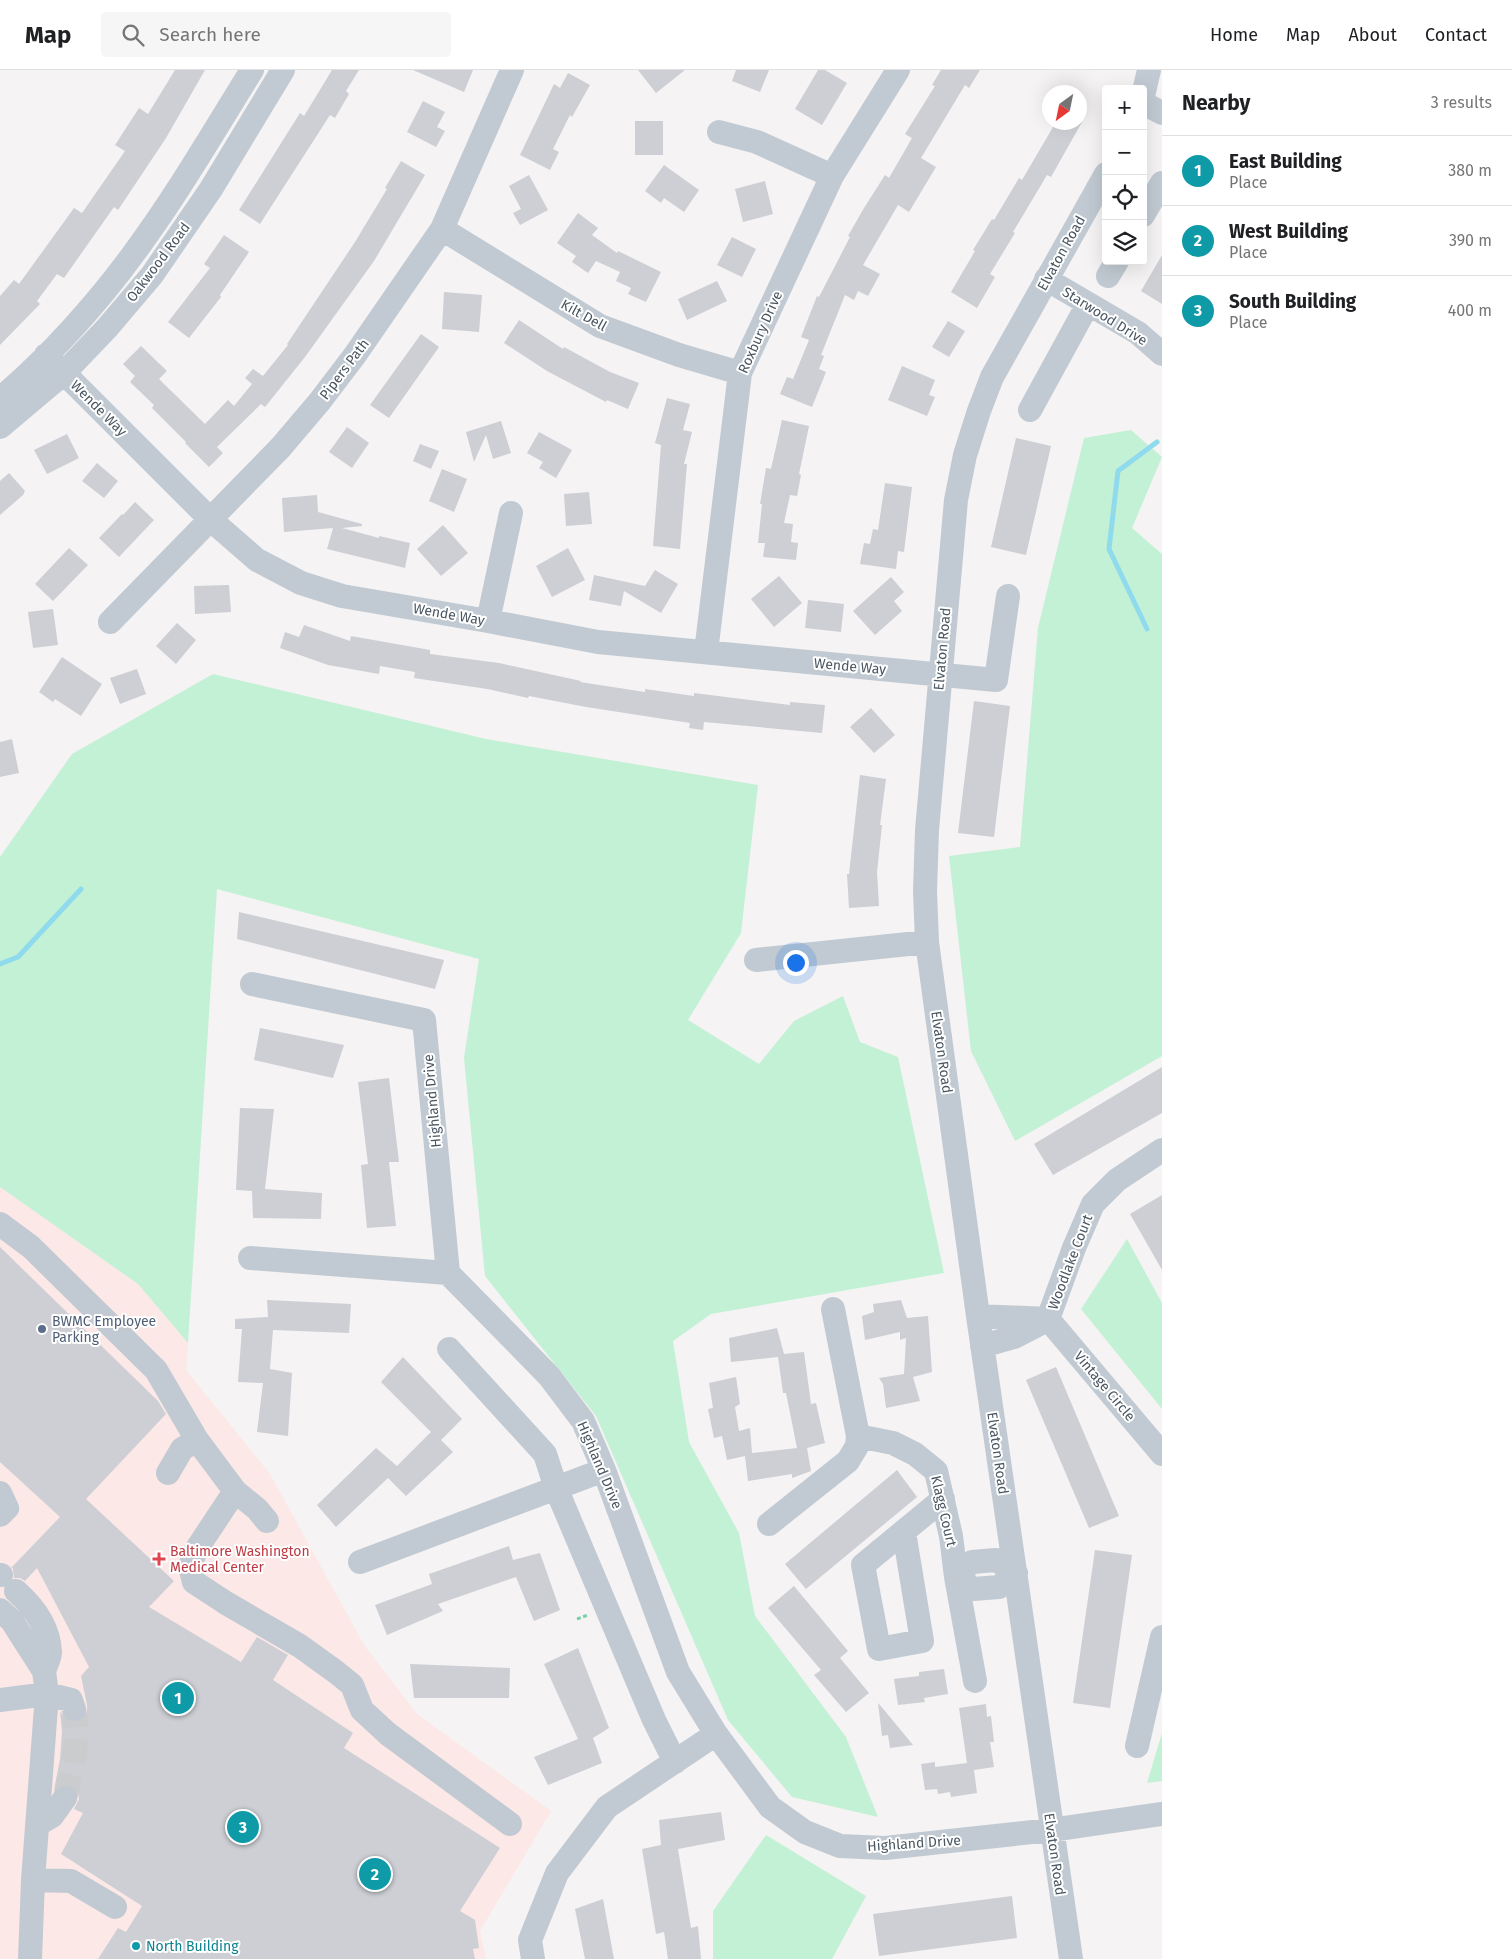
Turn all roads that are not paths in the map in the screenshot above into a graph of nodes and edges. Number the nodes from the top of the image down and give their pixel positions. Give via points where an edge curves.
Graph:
1 (252, 70) edge
2 (283, 70) edge
3 (512, 70) edge
4 (898, 70) edge
5 (1149, 70) edge
6 (1146, 85) edge
7 (1147, 105) edge
8 (1162, 113) edge
9 (719, 132) dead end
10 (1105, 175) edge
11 (832, 176) junction
12 (1162, 183) edge
13 (1147, 208) edge
14 (442, 229) junction
15 (1046, 280) junction
16 (1088, 304) junction
17 (1162, 354) edge
18 (46, 355) junction
19 (64, 373) junction
20 (740, 373) junction
21 (0, 399) edge
22 (1030, 410) dead end
23 (0, 427) edge
24 (510, 513) dead end
25 (210, 520) junction
26 (1008, 596) dead end
27 (488, 621) junction
28 (110, 622) dead end
29 (706, 652) junction
30 (940, 674) junction
31 (927, 942) junction
32 (756, 960) dead end
33 (252, 984) dead end
34 (1162, 1150) edge
35 (0, 1224) edge
36 (250, 1258) dead end
37 (448, 1273) junction
38 (833, 1308) dead end
39 (978, 1316) junction
40 (1048, 1319) junction
41 (982, 1346) junction
42 (449, 1349) dead end
43 (858, 1436) junction
44 (197, 1440) junction
45 (1162, 1454) edge
46 (604, 1470) junction
47 (168, 1473) dead end
48 (556, 1488) junction
49 (235, 1491) junction
50 (0, 1493) edge
51 (943, 1499) junction
52 (0, 1515) edge
53 (268, 1521) dead end
54 (769, 1524) dead end
55 (904, 1532) dead end
56 (360, 1562) dead end
57 (1016, 1573) junction
58 (956, 1577) junction
59 (13, 1587) edge
60 (6, 1615) edge
61 (1162, 1637) edge
62 (44, 1670) junction
63 (975, 1682) dead end
64 (47, 1694) junction
65 (0, 1700) edge
66 (74, 1708) dead end
67 (716, 1734) junction
68 (1137, 1746) dead end
69 (675, 1762) junction
70 (65, 1798) tunnel mouth
71 (1162, 1814) edge
72 (38, 1824) junction
73 (510, 1824) dead end
74 (1051, 1830) junction
75 (33, 1880) junction
76 (116, 1906) dead end
77 (30, 1959) edge
78 (533, 1959) edge
79 (1071, 1959) edge

1 - 18 street, Oakwood Road via 134,254
2 - 19 street, Oakwood Road via 212,189 152,275
3 - 14 street, Pipers Path
4 - 11 street, Roxbury Drive
5 - 6 street
7 - 8 street
9 - 11 street via 758,142
10 - 15 street, Elvaton Road
11 - 20 street, Roxbury Drive
12 - 13 street
14 - 20 street, Kilt Dell via 600,326 679,356
14 - 25 street, Pipers Path via 320,401 281,447
15 - 16 street, Starwood Drive
15 - 30 street, Elvaton Road via 992,377 965,455 956,500
16 - 17 street, Starwood Drive via 1138,333
16 - 22 street
18 - 19 street, Wende Way
18 - 21 street, Oakwood Road
19 - 23 street, Oakwood Road
19 - 25 street, Wende Way
20 - 29 street, Roxbury Drive
24 - 27 street
25 - 27 street, Wende Way via 257,560 301,582 342,596
25 - 28 street, Pipers Path
26 - 30 street, Wende Way via 996,680
27 - 29 street, Wende Way via 598,642
29 - 30 street, Wende Way
30 - 31 street, Elvaton Road via 927,830
31 - 32 street
31 - 39 street, Elvaton Road
33 - 37 street, Highland Drive via 424,1020
34 - 40 street, Woodlake Court via 1117,1180 1093,1204
35 - 44 street via 31,1247 156,1370
36 - 37 street
37 - 46 street, Highland Drive via 549,1376 582,1421
38 - 43 street
39 - 40 street
39 - 41 street, Elvaton Road
40 - 41 street via 1014,1337
40 - 45 street, Vintage Circle
41 - 57 street, Elvaton Road
42 - 48 street via 545,1454
43 - 51 street, Klagg Court via 893,1443 915,1454 936,1471
43 - 54 street via 857,1446 848,1461
44 - 47 street via 182,1449
44 - 49 street
46 - 48 street
46 - 67 street, Highland Drive via 678,1672
48 - 56 street
48 - 69 street via 654,1720
49 - 53 street
49 - 73 street via 196,1550 190,1566 194,1582 300,1646 352,1685 362,1710 388,1734
50 - 52 street via 7,1508
51 - 55 street
51 - 58 street, Klagg Court
57 - 58 street via 996,1560 972,1562
57 - 74 street, Elvaton Road
58 - 63 street, Klagg Court
59 - 60 street
59 - 62 street via 43,1624 50,1653
60 - 62 street
61 - 68 street
62 - 64 street
64 - 65 street
64 - 66 street via 71,1700
64 - 72 street
67 - 69 street
67 - 74 street, Highland Drive via 770,1807 805,1832 840,1846 885,1848
69 - 78 street via 608,1806 557,1873 530,1940
70 - 72 street via 52,1816
71 - 74 street, Highland Drive
72 - 75 street
74 - 79 street, Elvaton Road
75 - 76 street via 71,1881
75 - 77 street

